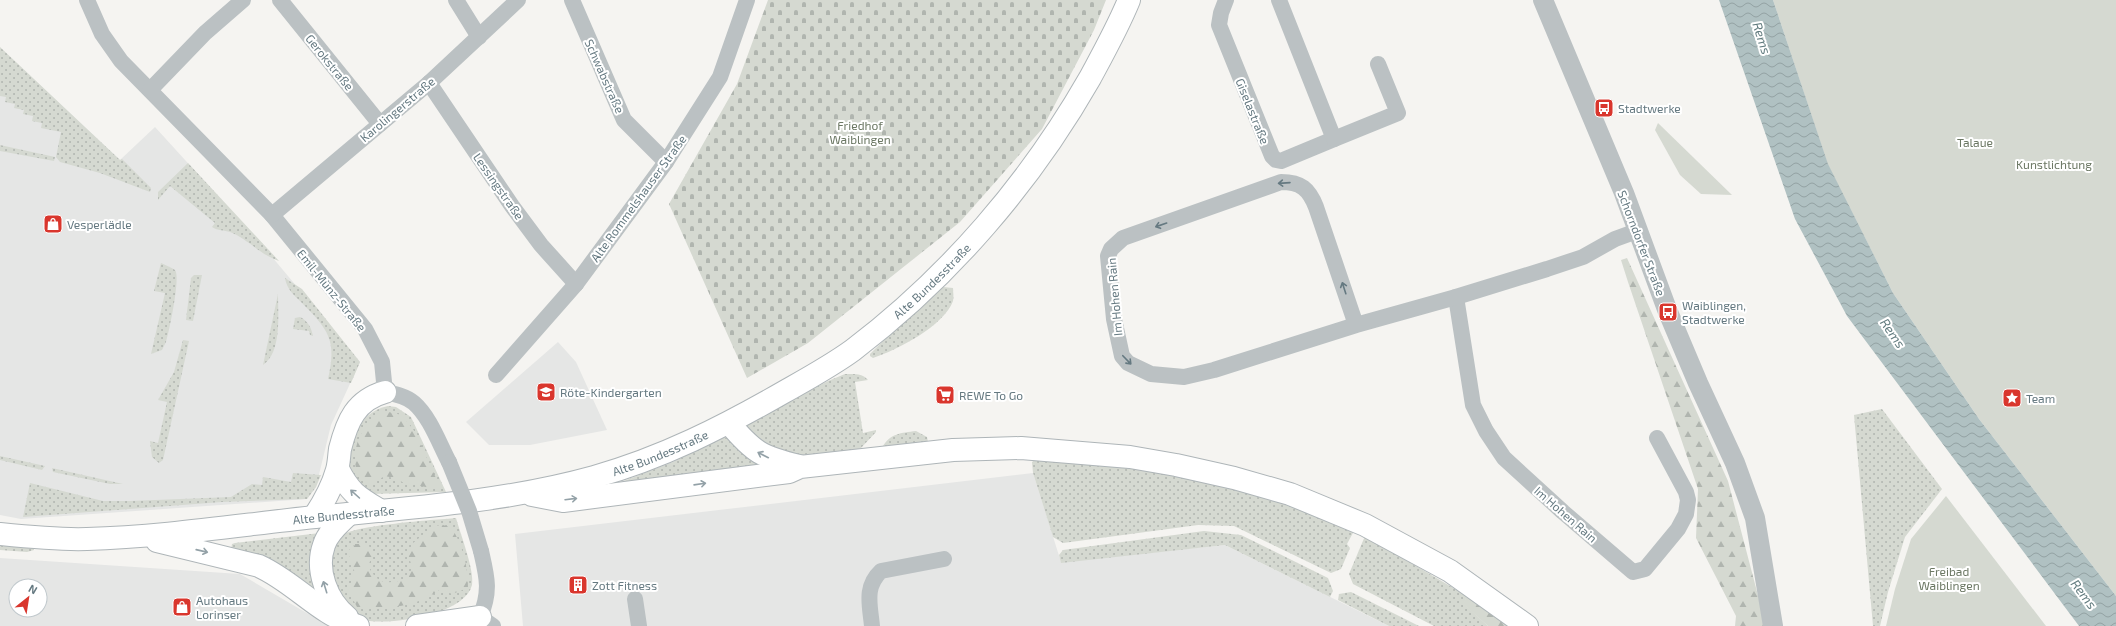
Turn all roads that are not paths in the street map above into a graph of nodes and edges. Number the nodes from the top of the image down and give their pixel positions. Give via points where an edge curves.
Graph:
1 (87, 0) edge
2 (243, 0) edge
3 (280, 0) edge
4 (456, 0) edge
5 (518, 0) edge
6 (572, 0) edge
7 (747, 0) edge
8 (1130, 0) edge
9 (1226, 0) edge
10 (1279, 0) edge
11 (1543, 0) edge
12 (479, 38) junction
13 (1378, 64) dead end
14 (429, 83) junction
15 (150, 90) junction
16 (380, 124) junction
17 (1334, 139) junction
18 (666, 162) junction
19 (272, 215) junction
20 (1637, 231) junction
21 (576, 284) junction
22 (1456, 298) junction
23 (1356, 325) junction
24 (496, 375) dead end
25 (385, 392) junction
26 (729, 423) junction
27 (1657, 438) dead end
28 (800, 467) junction
29 (338, 468) junction
30 (519, 492) junction
31 (381, 511) junction
32 (349, 514) junction
33 (314, 518) junction
34 (0, 534) edge
35 (136, 536) junction
36 (944, 559) dead end
37 (635, 599) dead end
38 (486, 622) edge
39 (358, 626) edge
40 (417, 626) edge
41 (639, 626) edge
42 (872, 626) edge
43 (1527, 626) edge
44 (1773, 626) edge

1 - 15 street, Emil-Münz-Straße via 102,34 122,61
2 - 15 street via 206,33
3 - 16 street, Gerokstraße
4 - 12 street
5 - 12 street, Karolingerstraße
6 - 18 street, Schwabstraße via 624,120
7 - 18 street, Alte Rommelshauser Straße via 720,78
8 - 26 main road, Alte Bundesstraße via 1109,44 1055,136 1013,193 966,247 902,309 854,349 835,363
9 - 17 street, Giselastraße via 1220,13 1219,25 1272,156 1282,161
10 - 17 street
11 - 20 street, Schorndorfer Straße via 1624,193
12 - 14 street, Karolingerstraße
13 - 17 street, Giselastraße via 1398,113
14 - 16 street, Karolingerstraße
14 - 21 street, Lessingstraße via 512,206
15 - 19 street, Emil-Münz-Straße
16 - 19 street, Karolingerstraße
18 - 21 street, Alte Rommelshauser Straße
19 - 25 street, Emil-Münz-Straße via 365,329 382,362
20 - 22 street, Im Hohen Rain via 1615,239 1583,257
20 - 44 street, Schorndorfer Straße via 1698,383 1735,463 1755,518
21 - 24 street, Alte Rommelshauser Straße
22 - 23 street, Im Hohen Rain
22 - 27 street, Im Hohen Rain via 1473,405 1486,432 1504,458 1633,572 1644,569 1654,559 1678,529 1686,514 1686,492
23 -> 23 street, Im Hohen Rain via 1311,194 1296,184 1281,182 1123,238 1111,249 1108,256 1114,319 1121,352 1128,364 1151,374 1184,377 1201,374
25 - 29 main road via 372,396 360,404 352,416 340,450
25 - 38 street, bridge via 414,403 424,415 449,462 469,511 481,551 488,582
28 -> 26 main road via 768,458 754,451
26 - 30 main road, Alte Bundesstraße via 691,442 636,464 593,477
30 -> 28 main road via 563,500 781,473
28 - 43 main road via 953,450 1021,448 1130,457 1176,465 1290,494 1365,525 1450,571
31 -> 29 main road via 355,496
29 - 33 main road via 325,500
30 - 31 main road, Alte Bundesstraße via 442,505
31 - 32 main road, Alte Bundesstraße
32 - 33 main road, Alte Bundesstraße
39 -> 32 main road via 339,610 328,596 321,561 324,545 330,533
33 - 35 main road, Alte Bundesstraße
34 - 35 main road, Alte Bundesstraße via 56,539
35 -> 39 main road via 259,566 275,573 326,613
36 - 42 street via 881,570 871,583 869,592
37 - 41 street
38 - 40 main road

